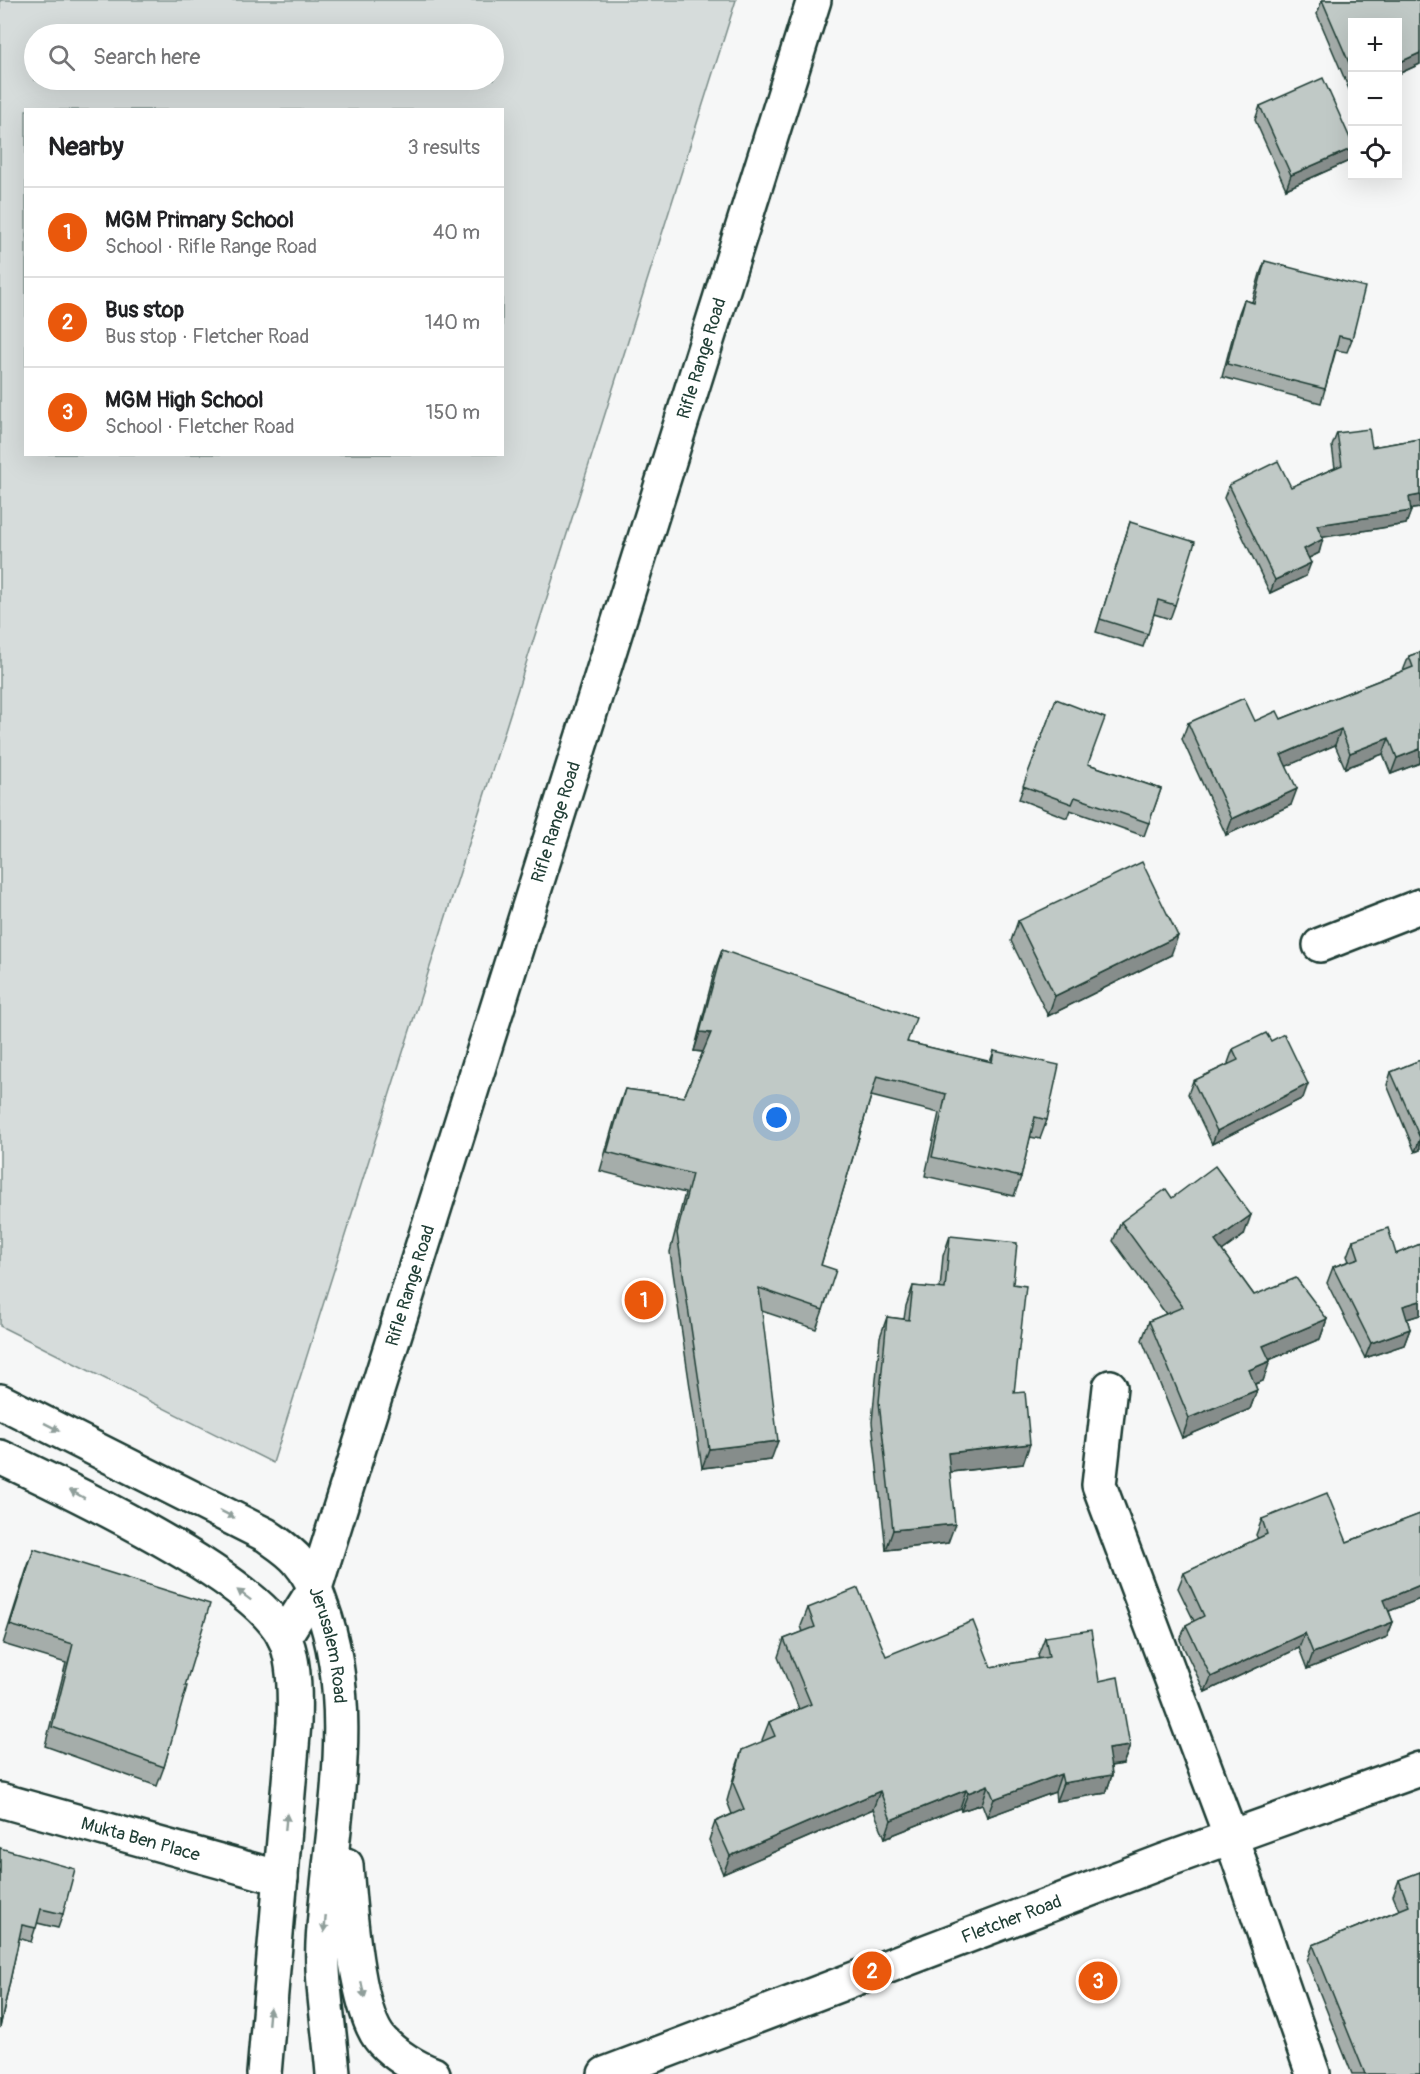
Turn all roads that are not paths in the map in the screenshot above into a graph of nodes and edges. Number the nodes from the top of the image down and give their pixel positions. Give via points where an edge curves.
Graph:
1 (813, 0) edge
2 (1420, 906) edge
3 (1320, 945) dead end
4 (1110, 1387) dead end
5 (0, 1401) edge
6 (0, 1457) edge
7 (315, 1588) junction
8 (284, 1637) junction
9 (339, 1765) junction
10 (1420, 1769) edge
11 (0, 1800) edge
12 (1231, 1837) junction
13 (281, 1878) junction
14 (264, 2074) edge
15 (333, 2074) edge
16 (433, 2074) edge
17 (605, 2074) edge
18 (1313, 2074) edge

1 - 7 main road, Rifle Range Road
2 - 3 main road
4 - 12 main road via 1099,1485
5 -> 7 main road, Jerusalem Road via 266,1535 298,1561
8 -> 6 main road, Jerusalem Road via 260,1606 218,1575 72,1491
7 - 8 main road, Rifle Range Road
7 - 9 main road, Jerusalem Road via 339,1672
13 -> 8 main road, Jerusalem Road via 295,1691
9 -> 15 main road, Jerusalem Road via 323,1945
9 -> 16 main road via 350,1909 368,2015 381,2041
10 - 12 main road, Fletcher Road
11 - 13 main road, Mukta Ben Place
12 - 17 main road, Fletcher Road
12 - 18 main road
14 -> 13 main road, Jerusalem Road

